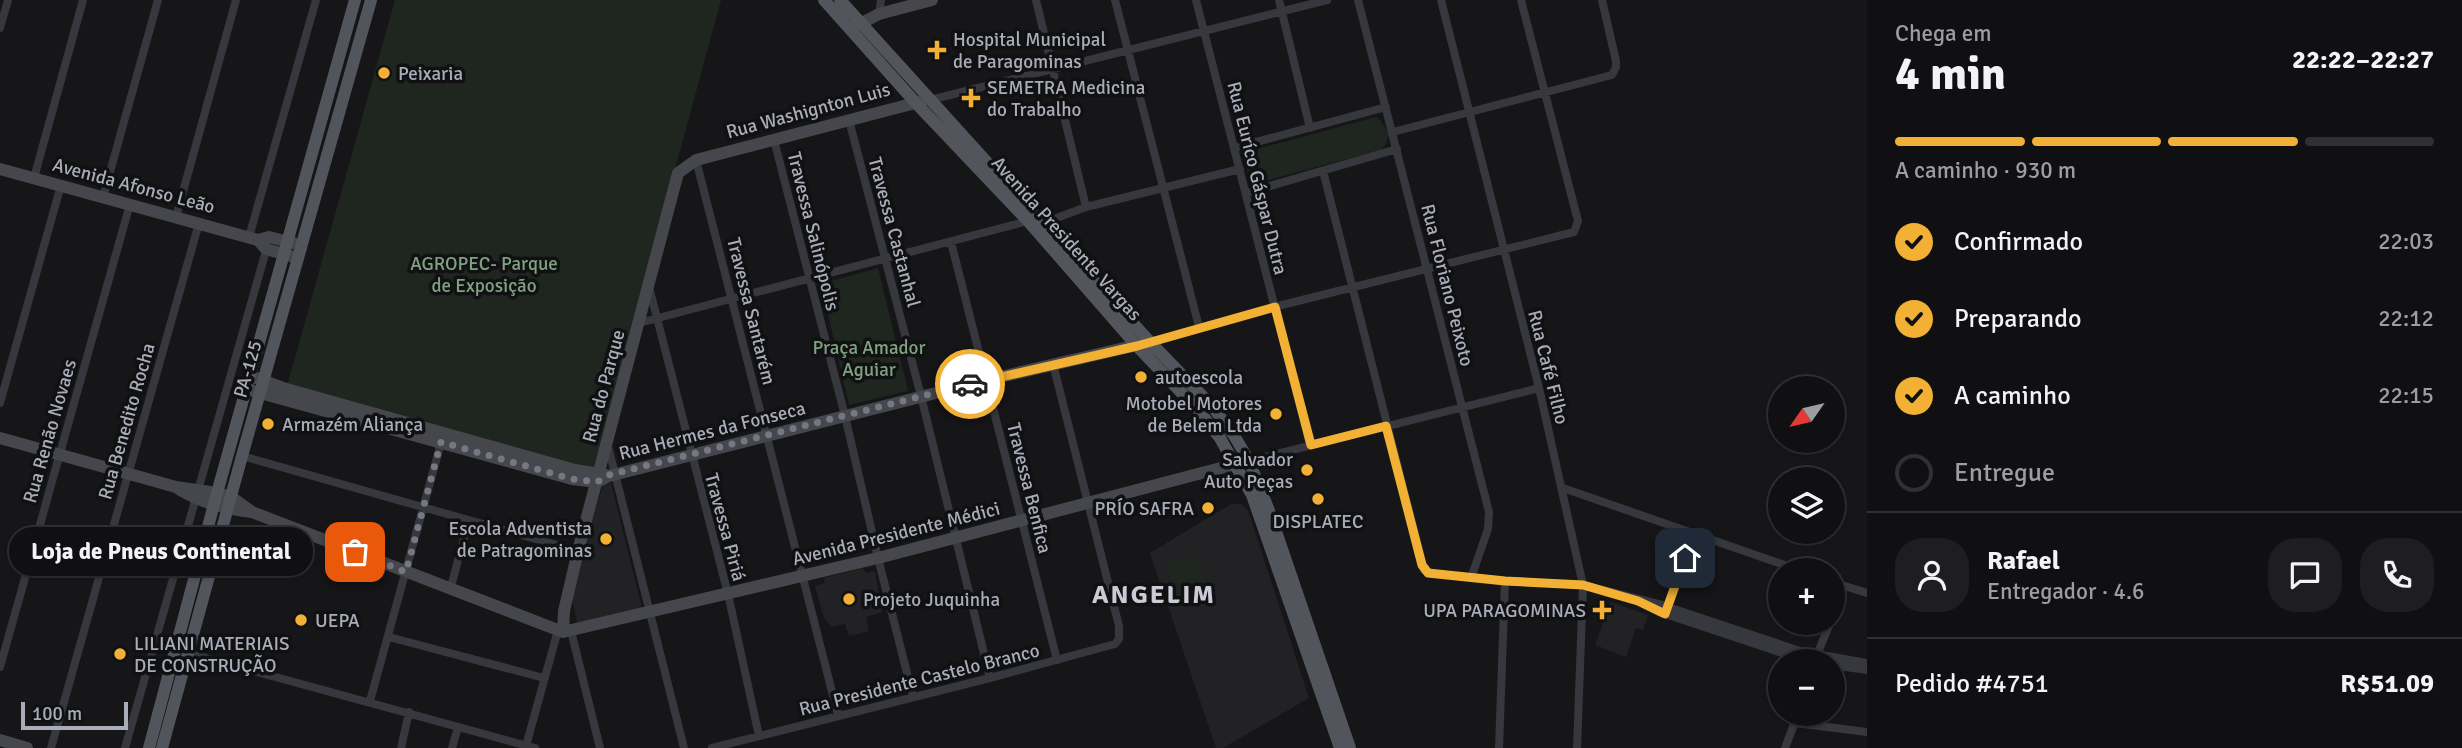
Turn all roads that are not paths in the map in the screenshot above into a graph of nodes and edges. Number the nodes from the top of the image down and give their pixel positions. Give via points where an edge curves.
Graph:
1 (8, 0) edge
2 (83, 0) edge
3 (159, 0) edge
4 (236, 0) edge
5 (316, 0) edge
6 (355, 0) edge
7 (370, 0) edge
8 (824, 0) edge
9 (839, 0) edge
10 (932, 0) edge
11 (1036, 0) edge
12 (1115, 0) edge
13 (1196, 0) edge
14 (1279, 0) edge
15 (1327, 0) edge
16 (1358, 0) edge
17 (1441, 0) edge
18 (1521, 0) edge
19 (1602, 0) edge
20 (880, 7) edge
21 (1282, 12) junction
22 (855, 26) junction
23 (0, 28) edge
24 (1204, 30) junction
25 (1128, 50) junction
26 (1052, 69) junction
27 (1546, 92) junction
28 (930, 100) junction
29 (915, 102) junction
30 (1386, 107) junction
31 (324, 110) junction
32 (1468, 111) junction
33 (337, 114) junction
34 (849, 120) junction
35 (1310, 128) junction
36 (1393, 132) junction
37 (774, 140) junction
38 (1234, 148) junction
39 (1397, 149) junction
40 (696, 160) junction
41 (0, 169) edge
42 (1240, 169) junction
43 (1323, 171) junction
44 (34, 178) junction
45 (61, 185) junction
46 (310, 186) junction
47 (1163, 190) junction
48 (1246, 193) junction
49 (103, 197) junction
50 (130, 204) junction
51 (1086, 207) junction
52 (176, 217) junction
53 (1028, 220) junction
54 (199, 223) junction
55 (1043, 223) junction
56 (261, 241) junction
57 (951, 242) junction
58 (286, 248) junction
59 (1503, 248) junction
60 (300, 251) junction
61 (886, 259) junction
62 (1427, 270) junction
63 (810, 278) junction
64 (649, 286) junction
65 (1351, 288) junction
66 (733, 298) junction
67 (1275, 307) junction
68 (657, 318) junction
69 (639, 323) junction
70 (1199, 327) junction
71 (1143, 344) junction
72 (1054, 364) junction
73 (987, 380) junction
74 (248, 383) junction
75 (262, 388) junction
76 (1539, 388) junction
77 (921, 396) junction
78 (0, 403) edge
79 (1462, 408) junction
80 (845, 416) junction
81 (1386, 426) junction
82 (768, 435) junction
83 (442, 437) junction
84 (0, 438) edge
85 (1311, 445) junction
86 (59, 453) junction
87 (691, 455) junction
88 (242, 456) junction
89 (1243, 463) junction
90 (128, 474) junction
91 (605, 476) junction
92 (1563, 488) junction
93 (196, 494) junction
94 (216, 499) junction
95 (1087, 503) junction
96 (230, 504) junction
97 (424, 506) junction
98 (469, 520) junction
99 (1022, 522) junction
100 (1693, 534) junction
101 (954, 536) junction
102 (578, 551) junction
103 (878, 558) junction
104 (1768, 559) edge
105 (406, 572) junction
106 (803, 576) junction
107 (1471, 578) junction
108 (1505, 581) junction
109 (1583, 585) junction
110 (1845, 586) edge
111 (450, 590) junction
112 (1867, 593) edge
113 (727, 594) junction
114 (1667, 610) junction
115 (650, 613) junction
116 (564, 631) junction
117 (389, 637) junction
118 (1774, 649) edge
119 (1794, 649) edge
120 (188, 653) junction
121 (1057, 660) junction
122 (1845, 660) edge
123 (1867, 663) edge
124 (0, 667) edge
125 (1845, 667) edge
126 (1867, 670) edge
127 (544, 678) junction
128 (990, 678) junction
129 (913, 697) junction
130 (370, 701) junction
131 (409, 712) junction
132 (838, 715) junction
133 (1793, 726) edge
134 (1837, 726) edge
135 (457, 727) junction
136 (1867, 732) edge
137 (759, 736) junction
138 (1340, 739) edge
139 (0, 740) edge
140 (150, 741) edge
141 (503, 744) edge
142 (531, 747) edge
143 (27, 748) edge
144 (51, 748) edge
145 (125, 748) edge
146 (142, 748) edge
147 (162, 748) edge
148 (401, 748) edge
149 (452, 748) edge
150 (600, 748) edge
151 (684, 748) edge
152 (712, 748) edge
153 (1350, 748) edge
154 (1499, 748) edge
155 (1577, 748) edge
156 (1785, 748) edge

1 - 23 street
2 - 44 street
3 - 49 street
4 - 52 street
5 - 56 street
6 - 31 main road, PA-125
7 - 33 main road, PA-125 / PA-125
8 - 22 main road, Avenida Presidente Vargas
9 - 22 main road, Avenida Presidente Vargas
10 - 20 street
11 - 26 street
12 - 25 street
13 - 24 street, Rua Euríco Gáspar Dutra
14 - 21 street
15 - 21 street
16 - 30 street, Rua Floriano Peixoto
17 - 32 street, Rua Café Filho
18 - 27 street
19 - 27 street via 1615,72
20 - 22 street
21 - 24 street
21 - 35 street
22 - 28 main road, Avenida Presidente Vargas
22 - 29 main road, Avenida Presidente Vargas
24 - 25 street
24 - 38 street, Rua Euríco Gáspar Dutra
25 - 26 street
25 - 47 street
26 - 28 street
26 - 51 street
27 - 32 street
27 - 59 street via 1577,229
28 - 29 street, Rua Washignton Luis
28 - 55 main road, Avenida Presidente Vargas
29 - 34 street, Rua Washignton Luis
29 - 53 main road, Avenida Presidente Vargas
30 - 35 street
30 - 36 street, Rua Floriano Peixoto
31 - 33 main road
31 - 46 main road, PA-125
32 - 36 street
32 - 59 street, Rua Café Filho
33 - 46 main road, PA-125 / PA-125
34 - 37 street, Rua Washignton Luis
34 - 61 street, Travessa Castanhal
35 - 38 street
36 - 39 street, Rua Floriano Peixoto
37 - 40 street, Rua Washignton Luis
37 - 63 street, Travessa Salinópolis
38 - 42 street, Rua Euríco Gáspar Dutra
39 - 43 street
39 - 62 street, Rua Floriano Peixoto
40 - 64 street, Rua do Parque via 676,178
40 - 66 street, Travessa Santarém
41 - 44 street, Avenida Afonso Leão
42 - 47 street
42 - 48 street, Rua Euríco Gáspar Dutra
43 - 48 street
43 - 65 street
44 - 45 street, Avenida Afonso Leão
45 - 49 street, Avenida Afonso Leão
45 - 78 street
46 - 58 main road, PA-125
46 - 60 main road, PA-125 / PA-125
47 - 51 street
47 - 70 street
48 - 67 street, Rua Euríco Gáspar Dutra
49 - 50 street, Avenida Afonso Leão
50 - 52 street, Avenida Afonso Leão
50 - 86 street, Rua Renão Novaes
51 - 55 street
52 - 54 street, Avenida Afonso Leão
53 - 57 street
53 - 71 main road, Avenida Presidente Vargas
54 - 56 street, Avenida Afonso Leão
54 - 90 street, Rua Benedito Rocha
55 - 71 main road, Avenida Presidente Vargas
56 - 58 street, Avenida Afonso Leão
56 - 93 street
57 - 61 street
57 - 73 street, Travessa Benfica
58 - 60 street, Avenida Afonso Leão
58 - 74 main road, PA-125
59 - 62 street
59 - 76 street, Rua Café Filho
60 - 75 main road, PA-125 / PA-125
61 - 63 street
61 - 77 street, Travessa Castanhal
62 - 65 street
62 - 79 street, Rua Floriano Peixoto
63 - 66 street
63 - 80 street, Travessa Salinópolis
64 - 68 street, Travessa Piriá
64 - 69 street, Rua do Parque
65 - 67 street
65 - 81 street
66 - 68 street
66 - 82 street, Travessa Santarém
67 - 70 street
67 - 85 street, Rua Euríco Gáspar Dutra
68 - 69 street
68 - 87 street, Travessa Piriá
69 - 91 street, Rua do Parque via 608,446
70 - 71 street
71 - 72 street, Rua Hermes da Fonseca
71 - 89 main road, Avenida Presidente Vargas
72 - 73 street, Rua Hermes da Fonseca
72 - 95 street
73 - 77 street, Rua Hermes da Fonseca
73 - 99 street, Travessa Benfica
74 - 75 street
74 - 94 main road, PA-125
75 - 83 street via 281,397
75 - 88 main road, PA-125 / PA-125
76 - 79 street
76 - 92 street, Rua Café Filho
77 - 80 street, Rua Hermes da Fonseca
77 - 101 street, Travessa Castanhal
79 - 81 street
79 - 107 street, Rua Floriano Peixoto via 1489,512 1488,529
80 - 82 street, Rua Hermes da Fonseca
80 - 103 street, Travessa Salinópolis
81 - 85 street
81 - 107 street via 1424,570
82 - 87 street, Rua Hermes da Fonseca
82 - 106 street, Travessa Santarém
83 - 91 street
83 - 97 street
84 - 86 street
85 - 89 street
86 - 90 street
86 - 124 street, Rua Renão Novaes
87 - 91 street, Rua Hermes da Fonseca
87 - 113 street, Travessa Piriá
88 - 96 main road, PA-125 / PA-125
88 - 97 street
89 - 95 street, Avenida Presidente Médici
89 - 138 main road, Avenida Presidente Vargas
90 - 93 street
90 - 144 street, Rua Benedito Rocha
91 - 102 street, Rua do Parque
91 - 115 street
92 - 100 street
92 - 109 street, Rua Café Filho
93 - 94 street
93 - 145 street
94 - 96 street
94 - 140 main road, PA-125
95 - 99 street, Avenida Presidente Médici
95 - 121 street, Rua Presidente Castelo Branco via 1119,639
96 - 105 street
96 - 120 main road, PA-125 / PA-125
97 - 98 street
97 - 105 street
98 - 102 street
98 - 111 street
99 - 101 street, Avenida Presidente Médici
99 - 121 street, Travessa Benfica
100 - 104 street
100 - 114 street
101 - 103 street, Avenida Presidente Médici
101 - 128 street, Travessa Castanhal
102 - 116 street, Rua do Parque
103 - 106 street, Avenida Presidente Médici
103 - 129 street, Travessa Salinópolis
105 - 111 street
105 - 117 street
106 - 113 street, Avenida Presidente Médici
106 - 132 street, Travessa Santarém
107 - 108 street
108 - 109 street
108 - 154 street
109 - 114 street
109 - 155 street, Rua Café Filho
110 - 112 street
111 - 116 street
113 - 115 street, Avenida Presidente Médici
113 - 137 street, Travessa Piriá
114 - 118 street
114 - 119 street
115 - 116 street, Avenida Presidente Médici
115 - 151 street
116 - 127 street
116 - 150 street
117 - 127 street
117 - 130 street
120 - 130 street
120 - 147 main road, PA-125 / PA-125
121 - 128 street, Rua Presidente Castelo Branco
122 - 123 street
125 - 126 street
127 - 142 street
128 - 129 street, Rua Presidente Castelo Branco
129 - 132 street, Rua Presidente Castelo Branco
130 - 131 street
131 - 135 street
131 - 148 street
132 - 137 street, Rua Presidente Castelo Branco
133 - 156 street
134 - 136 street
135 - 141 street
135 - 149 street
137 - 152 street, Rua Presidente Castelo Branco
138 - 153 main road, Avenida Presidente Vargas
139 - 143 street
140 - 146 main road
141 - 142 street

